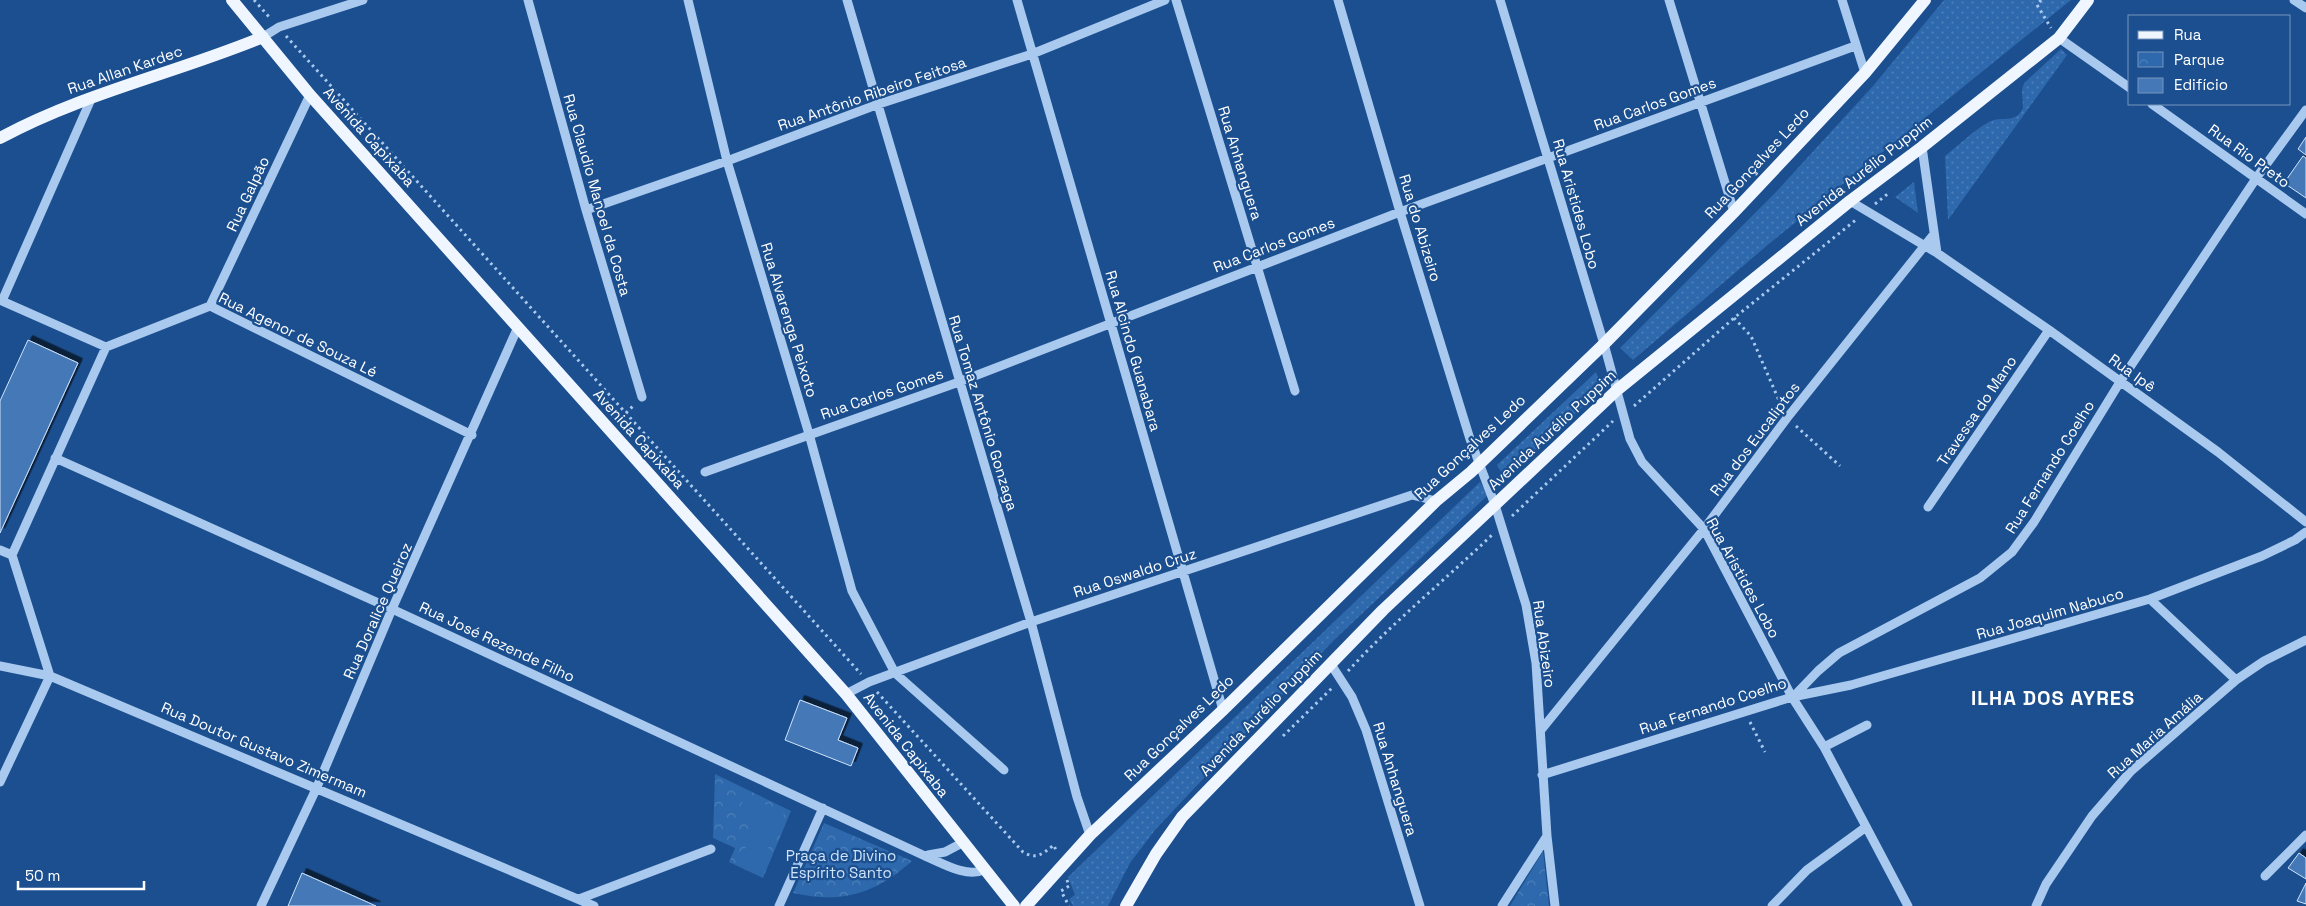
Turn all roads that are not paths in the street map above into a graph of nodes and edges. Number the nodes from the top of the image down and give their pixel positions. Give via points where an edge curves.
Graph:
1 (232, 0) edge
2 (363, 0) edge
3 (528, 0) edge
4 (688, 0) edge
5 (846, 0) edge
6 (1017, 0) edge
7 (1164, 0) edge
8 (1176, 0) edge
9 (1338, 0) edge
10 (1500, 0) edge
11 (1669, 0) edge
12 (1842, 0) edge
13 (1925, 0) edge
14 (2088, 0) edge
15 (2294, 0) edge
16 (2306, 8) edge
17 (263, 37) junction
18 (2059, 38) junction
19 (1855, 46) junction
20 (1032, 54) junction
21 (1865, 73) junction
22 (2128, 87) edge
23 (310, 95) junction
24 (92, 97) junction
25 (1700, 102) junction
26 (876, 105) junction
27 (2153, 105) edge
28 (2306, 110) edge
29 (0, 138) edge
30 (1922, 146) junction
31 (1549, 157) junction
32 (727, 161) junction
33 (2257, 177) junction
34 (1850, 201) junction
35 (586, 210) junction
36 (1400, 212) junction
37 (1734, 212) junction
38 (2306, 214) edge
39 (1934, 234) junction
40 (1923, 246) junction
41 (1937, 253) junction
42 (1257, 266) junction
43 (1, 301) edge
44 (210, 306) junction
45 (1110, 322) junction
46 (518, 328) junction
47 (2049, 330) junction
48 (1604, 344) junction
49 (106, 347) junction
50 (959, 382) junction
51 (2120, 382) junction
52 (1294, 390) dead end
53 (1617, 390) junction
54 (642, 397) dead end
55 (472, 434) junction
56 (809, 434) junction
57 (55, 458) junction
58 (1478, 463) junction
59 (704, 472) dead end
60 (1436, 501) junction
61 (1495, 505) junction
62 (1928, 507) dead end
63 (2306, 522) edge
64 (1704, 529) junction
65 (2306, 532) edge
66 (0, 550) edge
67 (12, 555) junction
68 (1182, 572) junction
69 (2150, 600) junction
70 (392, 609) junction
71 (1031, 622) junction
72 (2306, 640) edge
73 (0, 666) edge
74 (1332, 666) junction
75 (895, 672) junction
76 (50, 676) junction
77 (2236, 680) junction
78 (846, 694) junction
79 (1792, 697) junction
80 (1223, 710) junction
81 (1867, 725) dead end
82 (1541, 730) junction
83 (1824, 747) junction
84 (1004, 770) dead end
85 (1542, 775) junction
86 (0, 782) edge
87 (317, 787) junction
88 (823, 808) junction
89 (1866, 827) junction
90 (1090, 835) junction
91 (2306, 835) edge
92 (1547, 836) junction
93 (962, 843) junction
94 (711, 848) dead end
95 (925, 856) junction
96 (984, 870) junction
97 (2266, 876) dead end
98 (579, 899) junction
99 (262, 906) edge
100 (594, 906) edge
101 (779, 906) edge
102 (1014, 906) edge
103 (1026, 906) edge
104 (1126, 906) edge
105 (1420, 906) edge
106 (1502, 906) edge
107 (1556, 906) edge
108 (1772, 906) edge
109 (1908, 906) edge
110 (2036, 906) edge

1 - 17 main road, Avenida Capixaba
2 - 17 street via 278,28
3 - 35 street, Rua Claudio Manoel da Costa
4 - 32 street, Rua Alvarenga Peixoto
5 - 26 street, Rua Tomaz Antônio Gonzaga
6 - 20 street, Rua Alcindo Guanabara
7 - 20 street, Rua Antônio Ribeiro Feitosa
8 - 42 street, Rua Anhanguera
9 - 36 street, Rua do Abizeiro
10 - 31 street, Rua Aristides Lobo
11 - 25 street
12 - 19 street
13 - 21 main road, Rua Gonçalves Ledo
14 - 18 main road, Avenida Aurélio Puppim
15 - 16 street
17 - 23 main road, Avenida Capixaba
17 - 24 main road, Rua Allan Kardec via 217,56
18 - 22 street
18 - 30 main road, Avenida Aurélio Puppim
19 - 21 street
19 - 25 street, Rua Carlos Gomes
20 - 26 street, Rua Antônio Ribeiro Feitosa
20 - 45 street, Rua Alcindo Guanabara
21 - 37 main road, Rua Gonçalves Ledo
23 - 44 street, Rua Galpão
23 - 46 main road, Avenida Capixaba
24 - 29 main road, Rua Allan Kardec
24 - 43 street
25 - 31 street, Rua Carlos Gomes
25 - 37 street
26 - 32 street, Rua Antônio Ribeiro Feitosa
26 - 50 street, Rua Tomaz Antônio Gonzaga
27 - 33 street, Rua Rio Preto
28 - 33 street, Rua Fernando Coelho
30 - 34 main road, Avenida Aurélio Puppim
30 - 39 street
31 - 36 street, Rua Carlos Gomes
31 - 48 street, Rua Aristides Lobo
32 - 35 street, Rua Antônio Ribeiro Feitosa
32 - 56 street, Rua Alvarenga Peixoto
33 - 38 street, Rua Rio Preto
33 - 51 street, Rua Fernando Coelho
34 - 40 street, Rua Ipê
34 - 53 main road, Avenida Aurélio Puppim
35 - 54 street, Rua Claudio Manoel da Costa
36 - 42 street, Rua Carlos Gomes
36 - 58 street, Rua do Abizeiro
37 - 48 main road, Rua Gonçalves Ledo
39 - 40 street, Rua dos Eucaliptos
39 - 41 street
40 - 41 street, Rua Ipê
40 - 64 street, Rua dos Eucaliptos
41 - 47 street, Rua Ipê
42 - 45 street, Rua Carlos Gomes
42 - 52 street, Rua Anhanguera
43 - 49 street
44 - 49 street, Rua Agenor de Souza Lé
44 - 55 street, Rua Agenor de Souza Lé
45 - 50 street, Rua Carlos Gomes
45 - 68 street, Rua Alcindo Guanabara
46 - 55 street, Rua Doralice Queiroz
46 - 78 main road, Avenida Capixaba
47 - 51 street, Rua Ipê
47 - 62 street, Travessa do Mano
48 - 53 street, Rua Aristides Lobo
48 - 58 main road, Rua Gonçalves Ledo
49 - 57 street
50 - 56 street, Rua Carlos Gomes
50 - 71 street, Rua Tomaz Antônio Gonzaga
51 - 63 street, Rua Ipê via 2218,452
51 - 79 street, Rua Fernando Coelho via 2012,552 1980,578 1839,653
53 - 61 main road, Avenida Aurélio Puppim
53 - 64 street, Rua Aristides Lobo via 1630,439 1642,462
55 - 70 street, Rua Doralice Queiroz
56 - 59 street, Rua Carlos Gomes
56 - 75 street, Rua Alvarenga Peixoto via 852,591
57 - 67 street
57 - 70 street, Rua José Rezende Filho
58 - 60 main road, Rua Gonçalves Ledo
58 - 61 street, Rua Abizeiro
60 - 68 street, Rua Oswaldo Cruz via 1412,495
60 - 80 main road, Rua Gonçalves Ledo
61 - 74 main road, Avenida Aurélio Puppim via 1383,610
61 - 82 street, Rua Abizeiro via 1526,605 1536,663
64 - 79 street, Rua Aristides Lobo
64 - 82 street, Rua dos Eucaliptos
65 - 69 street, Rua Joaquim Nabuco via 2262,556
66 - 67 street
67 - 76 street
68 - 71 street, Rua Oswaldo Cruz
68 - 80 street, Rua Alcindo Guanabara
69 - 77 street
69 - 79 street, Rua Joaquim Nabuco via 1851,685
70 - 87 street, Rua Doralice Queiroz
70 - 88 street, Rua José Rezende Filho
71 - 75 street, Rua Oswaldo Cruz
71 - 90 street, Rua Tomaz Antônio Gonzaga
72 - 77 street, Rua Maria Amália via 2264,661
73 - 76 street, Rua Doutor Gustavo Zimermam
74 - 104 main road, Avenida Aurélio Puppim via 1182,817
74 - 105 street, Rua Anhanguera via 1366,730
75 - 78 street, Rua Oswaldo Cruz
75 - 84 street, Rua Alvarenga Peixoto
76 - 86 street
76 - 87 street, Rua Doutor Gustavo Zimermam
77 - 110 street, Rua Maria Amália via 2131,771 2092,816 2046,884
78 - 93 main road, Avenida Capixaba
79 - 83 street, Rua Aristides Lobo
79 - 85 street, Rua Fernando Coelho
80 - 90 main road, Rua Gonçalves Ledo
81 - 83 street
82 - 85 street, Rua Abizeiro
83 - 89 street, Rua Aristides Lobo
85 - 92 street, Rua Abizeiro
87 - 98 street, Rua Doutor Gustavo Zimermam
87 - 99 street, Rua Doralice Queiroz
88 - 95 street, Rua José Rezende Filho
88 - 101 street
89 - 108 street via 1807,870
89 - 109 street, Rua Aristides Lobo
90 - 103 main road, Rua Gonçalves Ledo
91 - 97 street
92 - 106 street
92 - 107 street, Rua Abizeiro
93 - 95 street via 945,852
93 - 96 main road, Avenida Capixaba
94 - 98 street
95 - 96 street, Rua José Rezende Filho via 965,872
96 - 102 main road, Avenida Capixaba
98 - 100 street, Rua Doutor Gustavo Zimermam

